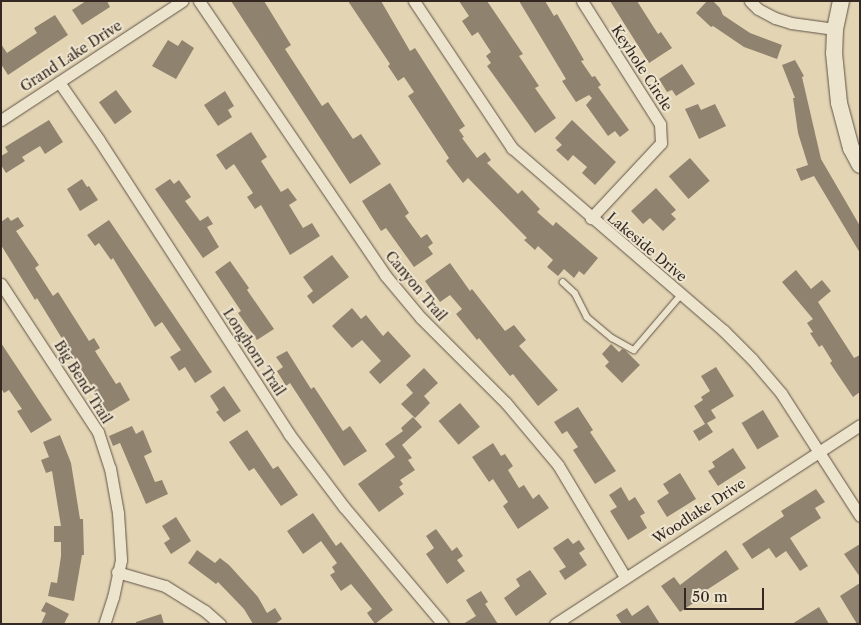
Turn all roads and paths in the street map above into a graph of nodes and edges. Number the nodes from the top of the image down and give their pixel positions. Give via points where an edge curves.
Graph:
1 (182, 1) edge
2 (199, 1) edge
3 (414, 1) edge
4 (582, 1) edge
5 (750, 1) edge
6 (841, 1) edge
7 (835, 29) junction
8 (59, 82) junction
9 (1, 120) edge
10 (860, 165) edge
11 (590, 218) junction
12 (563, 282) dead end
13 (1, 284) edge
14 (681, 295) junction
15 (860, 425) edge
16 (820, 451) junction
17 (860, 516) edge
18 (118, 572) junction
19 (625, 578) junction
20 (104, 624) edge
21 (220, 624) edge
22 (443, 624) edge
23 (555, 624) edge

1 - 8 street, Grand Lake Drive
2 - 19 street, Canyon Trail via 385,275 421,318 506,402 558,465
3 - 11 street, Lakeside Drive via 512,148
4 - 11 street, Keyhole Circle via 660,124 661,143
5 - 7 street via 775,18
6 - 7 street
7 - 10 street via 839,103 851,148
8 - 9 street, Grand Lake Drive
8 - 22 street, Longhorn Trail via 289,434 344,507
11 - 14 street, Lakeside Drive
12 - 14 lane via 576,293 587,317 612,338 634,350
13 - 18 street, Big Bend Trail via 98,432 110,468 118,514 121,560
14 - 16 street, Lakeside Drive via 752,359 781,393
15 - 16 street, Woodlake Drive
16 - 17 street, Lakeside Drive
16 - 19 street, Woodlake Drive
18 - 20 street, Big Bend Trail
18 - 21 street via 165,586 205,610
19 - 23 street, Woodlake Drive

